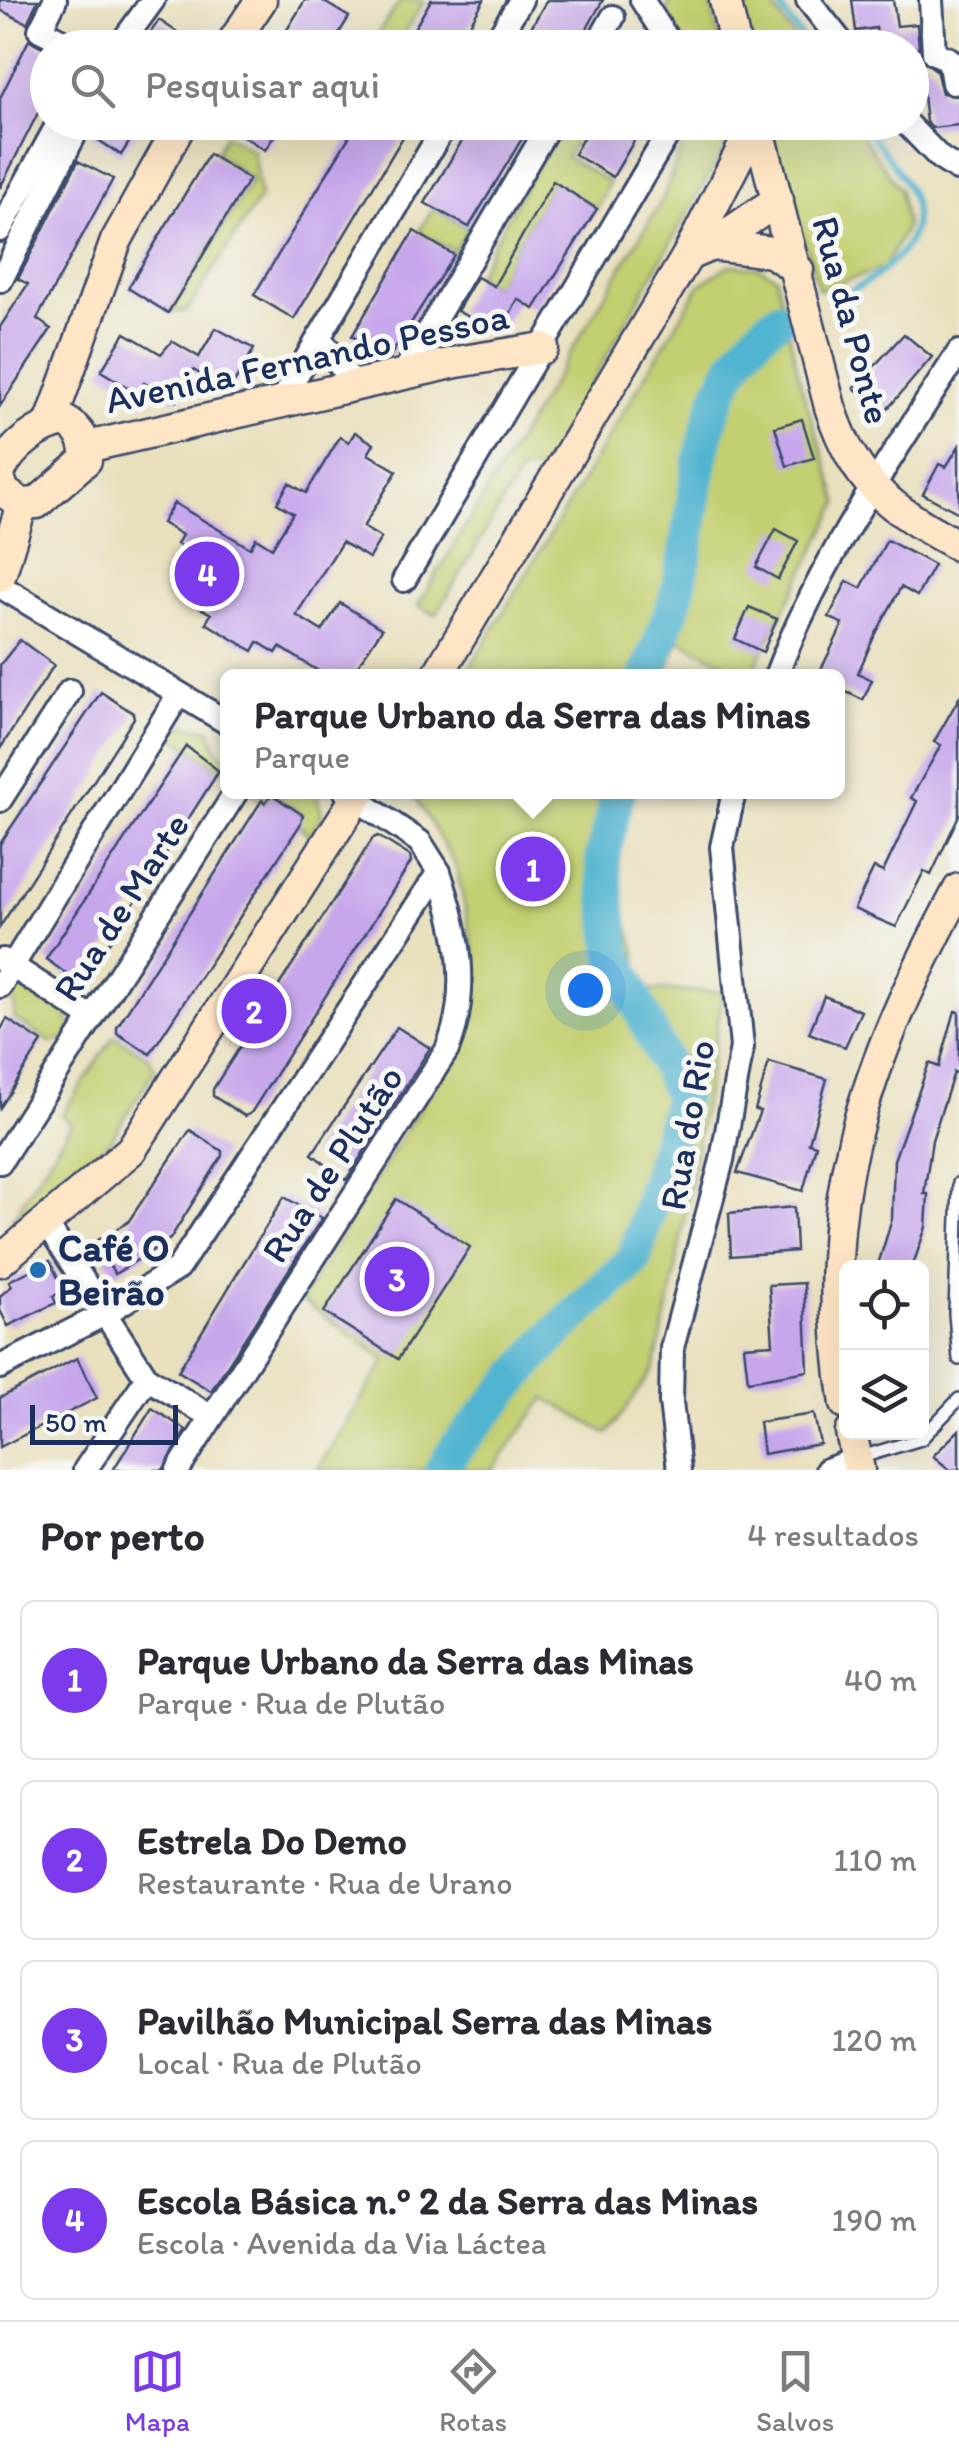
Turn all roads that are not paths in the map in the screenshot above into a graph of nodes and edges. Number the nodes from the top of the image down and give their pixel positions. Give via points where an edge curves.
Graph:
1 (55, 0) edge
2 (153, 0) edge
3 (260, 0) edge
4 (520, 0) edge
5 (642, 0) edge
6 (725, 0) edge
7 (808, 0) edge
8 (931, 0) edge
9 (613, 16) dead end
10 (40, 30) edge
11 (131, 30) edge
12 (241, 30) edge
13 (502, 30) edge
14 (605, 30) edge
15 (662, 30) edge
16 (732, 30) edge
17 (832, 30) edge
18 (953, 84) dead end
19 (49, 140) edge
20 (72, 140) edge
21 (172, 140) edge
22 (436, 140) edge
23 (540, 140) edge
24 (665, 140) edge
25 (748, 140) edge
26 (761, 140) edge
27 (922, 140) edge
28 (956, 169) dead end
29 (778, 200) junction
30 (0, 230) edge
31 (700, 250) junction
32 (798, 270) junction
33 (0, 280) edge
34 (0, 297) edge
35 (319, 337) junction
36 (544, 348) junction
37 (959, 352) edge
38 (402, 376) junction
39 (355, 386) junction
40 (280, 403) junction
41 (50, 424) junction
42 (87, 447) junction
43 (0, 471) edge
44 (0, 480) edge
45 (871, 488) junction
46 (22, 504) junction
47 (959, 546) edge
48 (0, 576) edge
49 (404, 580) dead end
50 (0, 586) edge
51 (441, 669) edge
52 (779, 669) edge
53 (70, 690) dead end
54 (179, 694) junction
55 (220, 717) edge
56 (232, 799) edge
57 (351, 799) edge
58 (361, 799) edge
59 (732, 799) edge
60 (0, 800) edge
61 (439, 872) junction
62 (956, 904) edge
63 (4, 970) edge
64 (92, 1018) junction
65 (0, 1162) edge
66 (959, 1183) edge
67 (47, 1225) junction
68 (0, 1261) edge
69 (103, 1315) junction
70 (839, 1357) edge
71 (959, 1359) edge
72 (0, 1367) edge
73 (148, 1378) junction
74 (959, 1400) edge
75 (210, 1416) junction
76 (855, 1454) edge
77 (84, 1470) edge
78 (178, 1470) edge
79 (679, 1470) edge
80 (827, 1470) edge

1 - 10 street
2 - 11 street
3 - 12 street
4 - 13 street
5 - 15 street
6 - 16 street
7 - 17 street
8 - 18 street via 934,53 949,59
9 - 14 street
19 - 30 street
20 - 33 street
21 - 41 street via 116,241
22 - 35 street
23 - 38 street
24 - 36 street
25 - 31 street
26 - 29 street, Rua da Ponte
27 - 28 street
29 - 31 street
29 - 32 street, Rua da Ponte
31 - 32 street via 772,252
31 - 51 street
32 - 45 street, Rua da Ponte via 840,434
33 - 34 street via 9,286
35 - 39 street
35 - 40 street
36 - 38 street, Avenida Fernando Pessoa
36 - 49 street
37 - 45 street
38 - 39 street, Avenida Fernando Pessoa
39 - 40 street, Avenida Fernando Pessoa
40 - 42 street, Avenida Fernando Pessoa
41 - 42 street via 66,421 78,428
41 - 43 street
42 - 46 street via 86,460 60,483 37,502
44 - 46 street via 4,492
45 - 47 street, Rua da Ponte
45 - 52 street
46 - 48 street
50 - 54 street
53 - 60 street
54 - 55 street
54 - 63 street
56 - 64 street, Rua de Marte
57 - 67 street via 131,1150
58 - 61 street via 420,842
59 - 79 street, Rua do Rio via 722,847 742,1048 722,1160 672,1348
61 - 69 street via 178,1268
61 - 75 street, Rua de Plutão via 457,933 462,987 447,1050
62 - 70 street via 910,982 875,1062 846,1174 836,1265
63 - 64 street
64 - 65 street, Rua de Marte
66 - 71 lane
67 - 68 street
67 - 69 street
69 - 72 street
69 - 73 street
73 - 75 street
73 - 77 street
74 - 76 lane via 922,1440
75 - 78 street, Rua de Plutão
76 - 80 street

